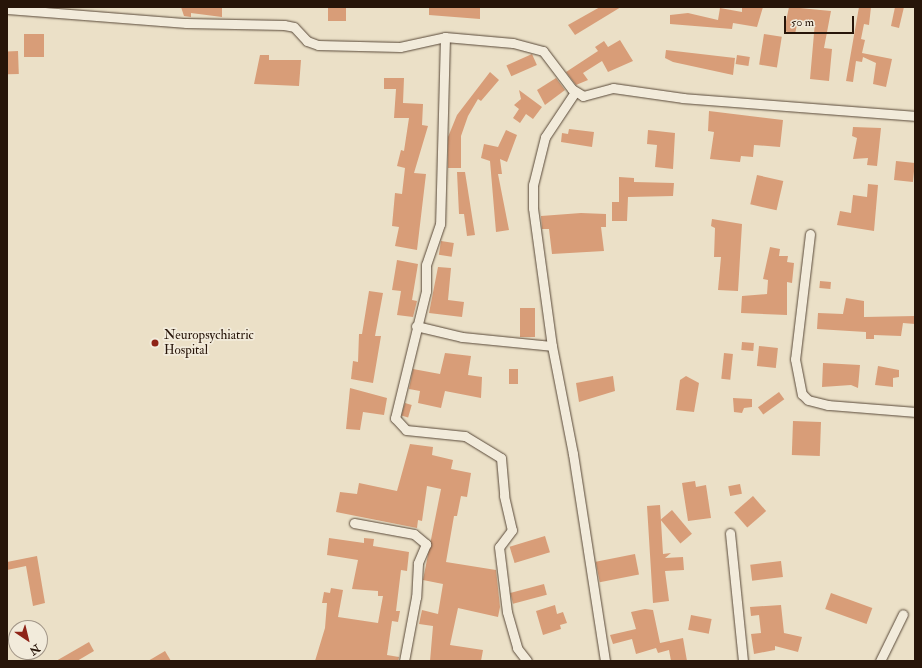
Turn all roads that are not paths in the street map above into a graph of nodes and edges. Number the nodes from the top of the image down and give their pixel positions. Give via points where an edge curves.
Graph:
1 (7, 9) edge
2 (445, 37) junction
3 (575, 92) junction
4 (915, 116) edge
5 (810, 234) dead end
6 (416, 326) junction
7 (552, 346) junction
8 (915, 412) edge
9 (354, 523) dead end
10 (730, 533) dead end
11 (903, 614) dead end
12 (404, 661) edge
13 (527, 661) edge
14 (605, 661) edge
15 (743, 661) edge
16 (880, 661) edge

1 - 2 street via 186,23 289,26 318,45 400,47
2 - 3 street via 537,47
2 - 6 street via 440,224 426,265 426,291
3 - 4 street via 591,97 613,88 844,113
3 - 7 street via 545,137 533,185 534,234
5 - 8 street via 795,359 802,394 815,403
6 - 7 street via 462,337
6 - 13 street via 395,418 406,430 465,436 501,458 504,496 512,530 499,547 507,612 517,648
7 - 14 street via 573,454
9 - 12 street via 414,534 426,544 418,563 416,597
10 - 15 street
11 - 16 street

